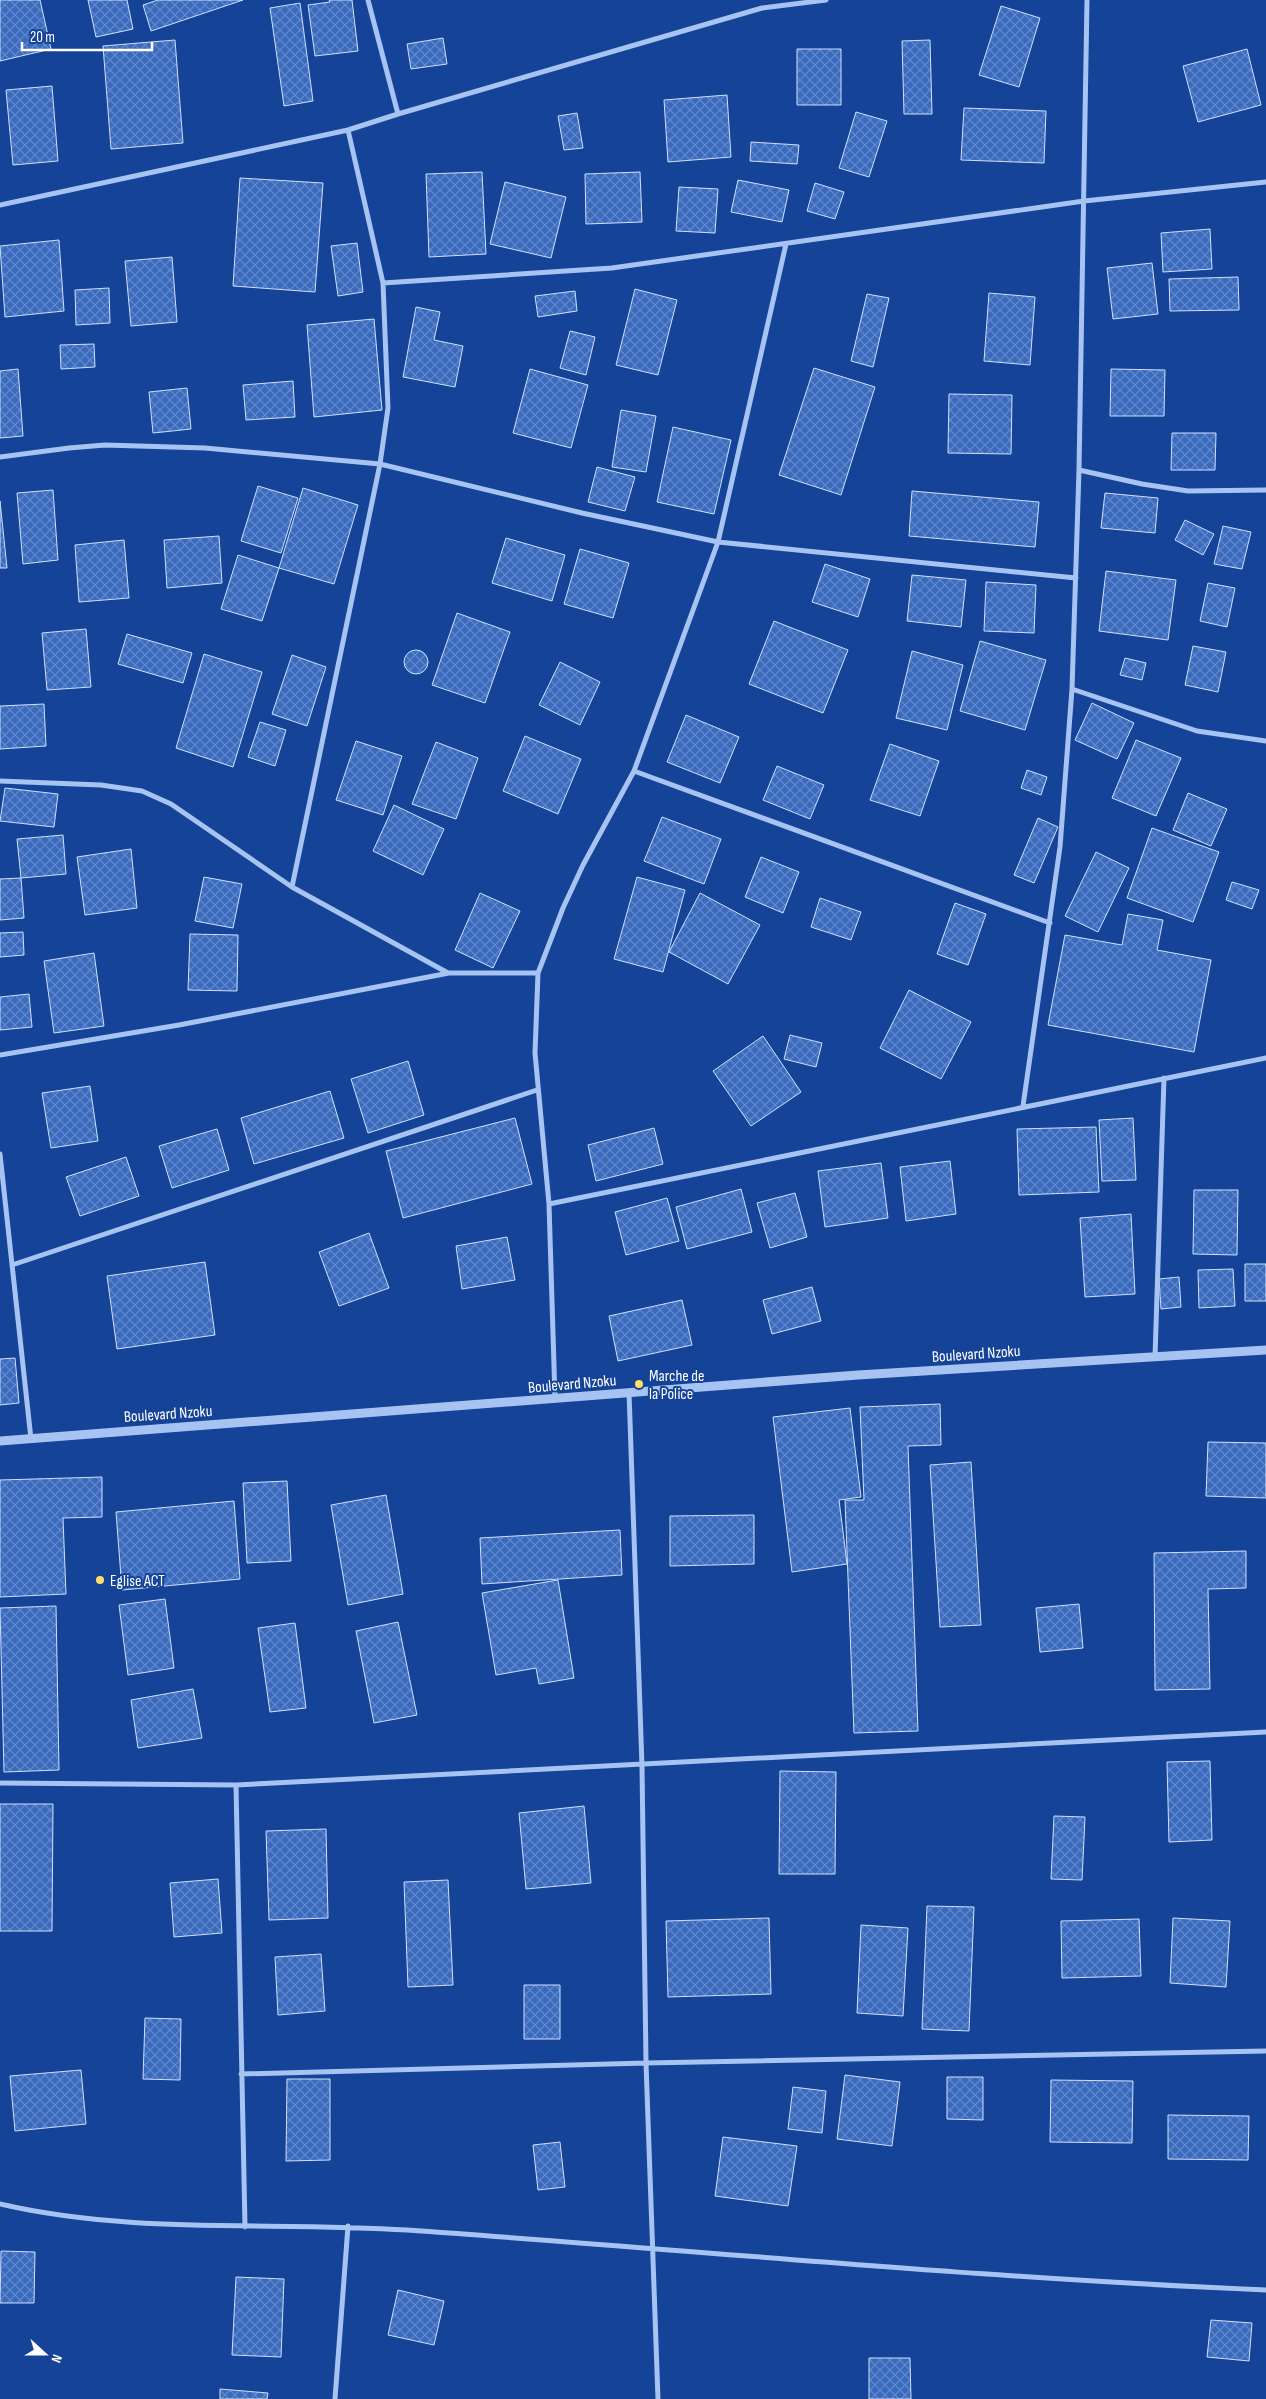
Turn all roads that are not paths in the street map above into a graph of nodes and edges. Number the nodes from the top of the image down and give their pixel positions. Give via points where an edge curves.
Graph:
1 (368, 0) edge
2 (762, 0) edge
3 (826, 0) edge
4 (1087, 0) edge
5 (762, 8) junction
6 (398, 114) junction
7 (348, 130) junction
8 (1266, 182) edge
9 (1084, 201) junction
10 (0, 205) edge
11 (786, 244) junction
12 (383, 283) junction
13 (0, 457) edge
14 (380, 464) junction
15 (1079, 470) junction
16 (1266, 490) edge
17 (718, 542) junction
18 (1076, 578) junction
19 (1072, 690) junction
20 (1266, 741) edge
21 (634, 771) junction
22 (0, 781) edge
23 (292, 887) junction
24 (1050, 923) junction
25 (449, 973) junction
26 (538, 973) junction
27 (0, 1054) edge
28 (1266, 1058) edge
29 (1164, 1078) junction
30 (537, 1090) junction
31 (1023, 1106) junction
32 (0, 1154) edge
33 (549, 1204) junction
34 (12, 1265) junction
35 (1266, 1350) edge
36 (1155, 1357) junction
37 (629, 1392) junction
38 (556, 1400) junction
39 (31, 1439) junction
40 (0, 1441) edge
41 (1266, 1732) edge
42 (642, 1766) junction
43 (0, 1783) edge
44 (236, 1785) junction
45 (1266, 2051) edge
46 (646, 2063) junction
47 (241, 2074) junction
48 (0, 2204) edge
49 (348, 2226) junction
50 (245, 2227) junction
51 (652, 2247) junction
52 (1266, 2290) edge
53 (335, 2399) edge
54 (658, 2399) edge

1 - 6 street
2 - 5 street
3 - 5 street
4 - 9 street
5 - 6 street
6 - 7 street
7 - 10 street
7 - 12 street
8 - 9 street
9 - 11 street
9 - 15 street
11 - 12 street via 612,268
11 - 17 street
12 - 14 street via 388,408
13 - 14 street via 105,445 204,448
14 - 17 street
14 - 23 street
15 - 16 street via 1188,491
15 - 18 street
17 - 18 street
17 - 21 street
18 - 19 street
19 - 20 street via 1198,731
19 - 24 street via 1060,848
21 - 24 street
21 - 26 street via 579,874
22 - 23 street via 101,784 142,791 171,804
23 - 25 street
24 - 31 street
25 - 26 street
25 - 27 street via 179,1025
26 - 30 street via 535,1027
28 - 29 street
29 - 31 street
29 - 36 street
30 - 33 street
30 - 34 street
31 - 33 street
32 - 34 street
33 - 38 street
34 - 39 street
35 - 36 street, Boulevard Nzoku
36 - 37 street, Boulevard Nzoku
37 - 38 street, Boulevard Nzoku
37 - 42 street
38 - 39 street, Boulevard Nzoku
39 - 40 street, Boulevard Nzoku
41 - 42 street
42 - 44 street
42 - 46 street
43 - 44 street
44 - 47 street
45 - 46 street
46 - 47 street
46 - 51 street
47 - 50 street
48 - 50 street via 93,2218
49 - 50 street
49 - 51 street
49 - 53 street
51 - 52 street via 1106,2283
51 - 54 street

